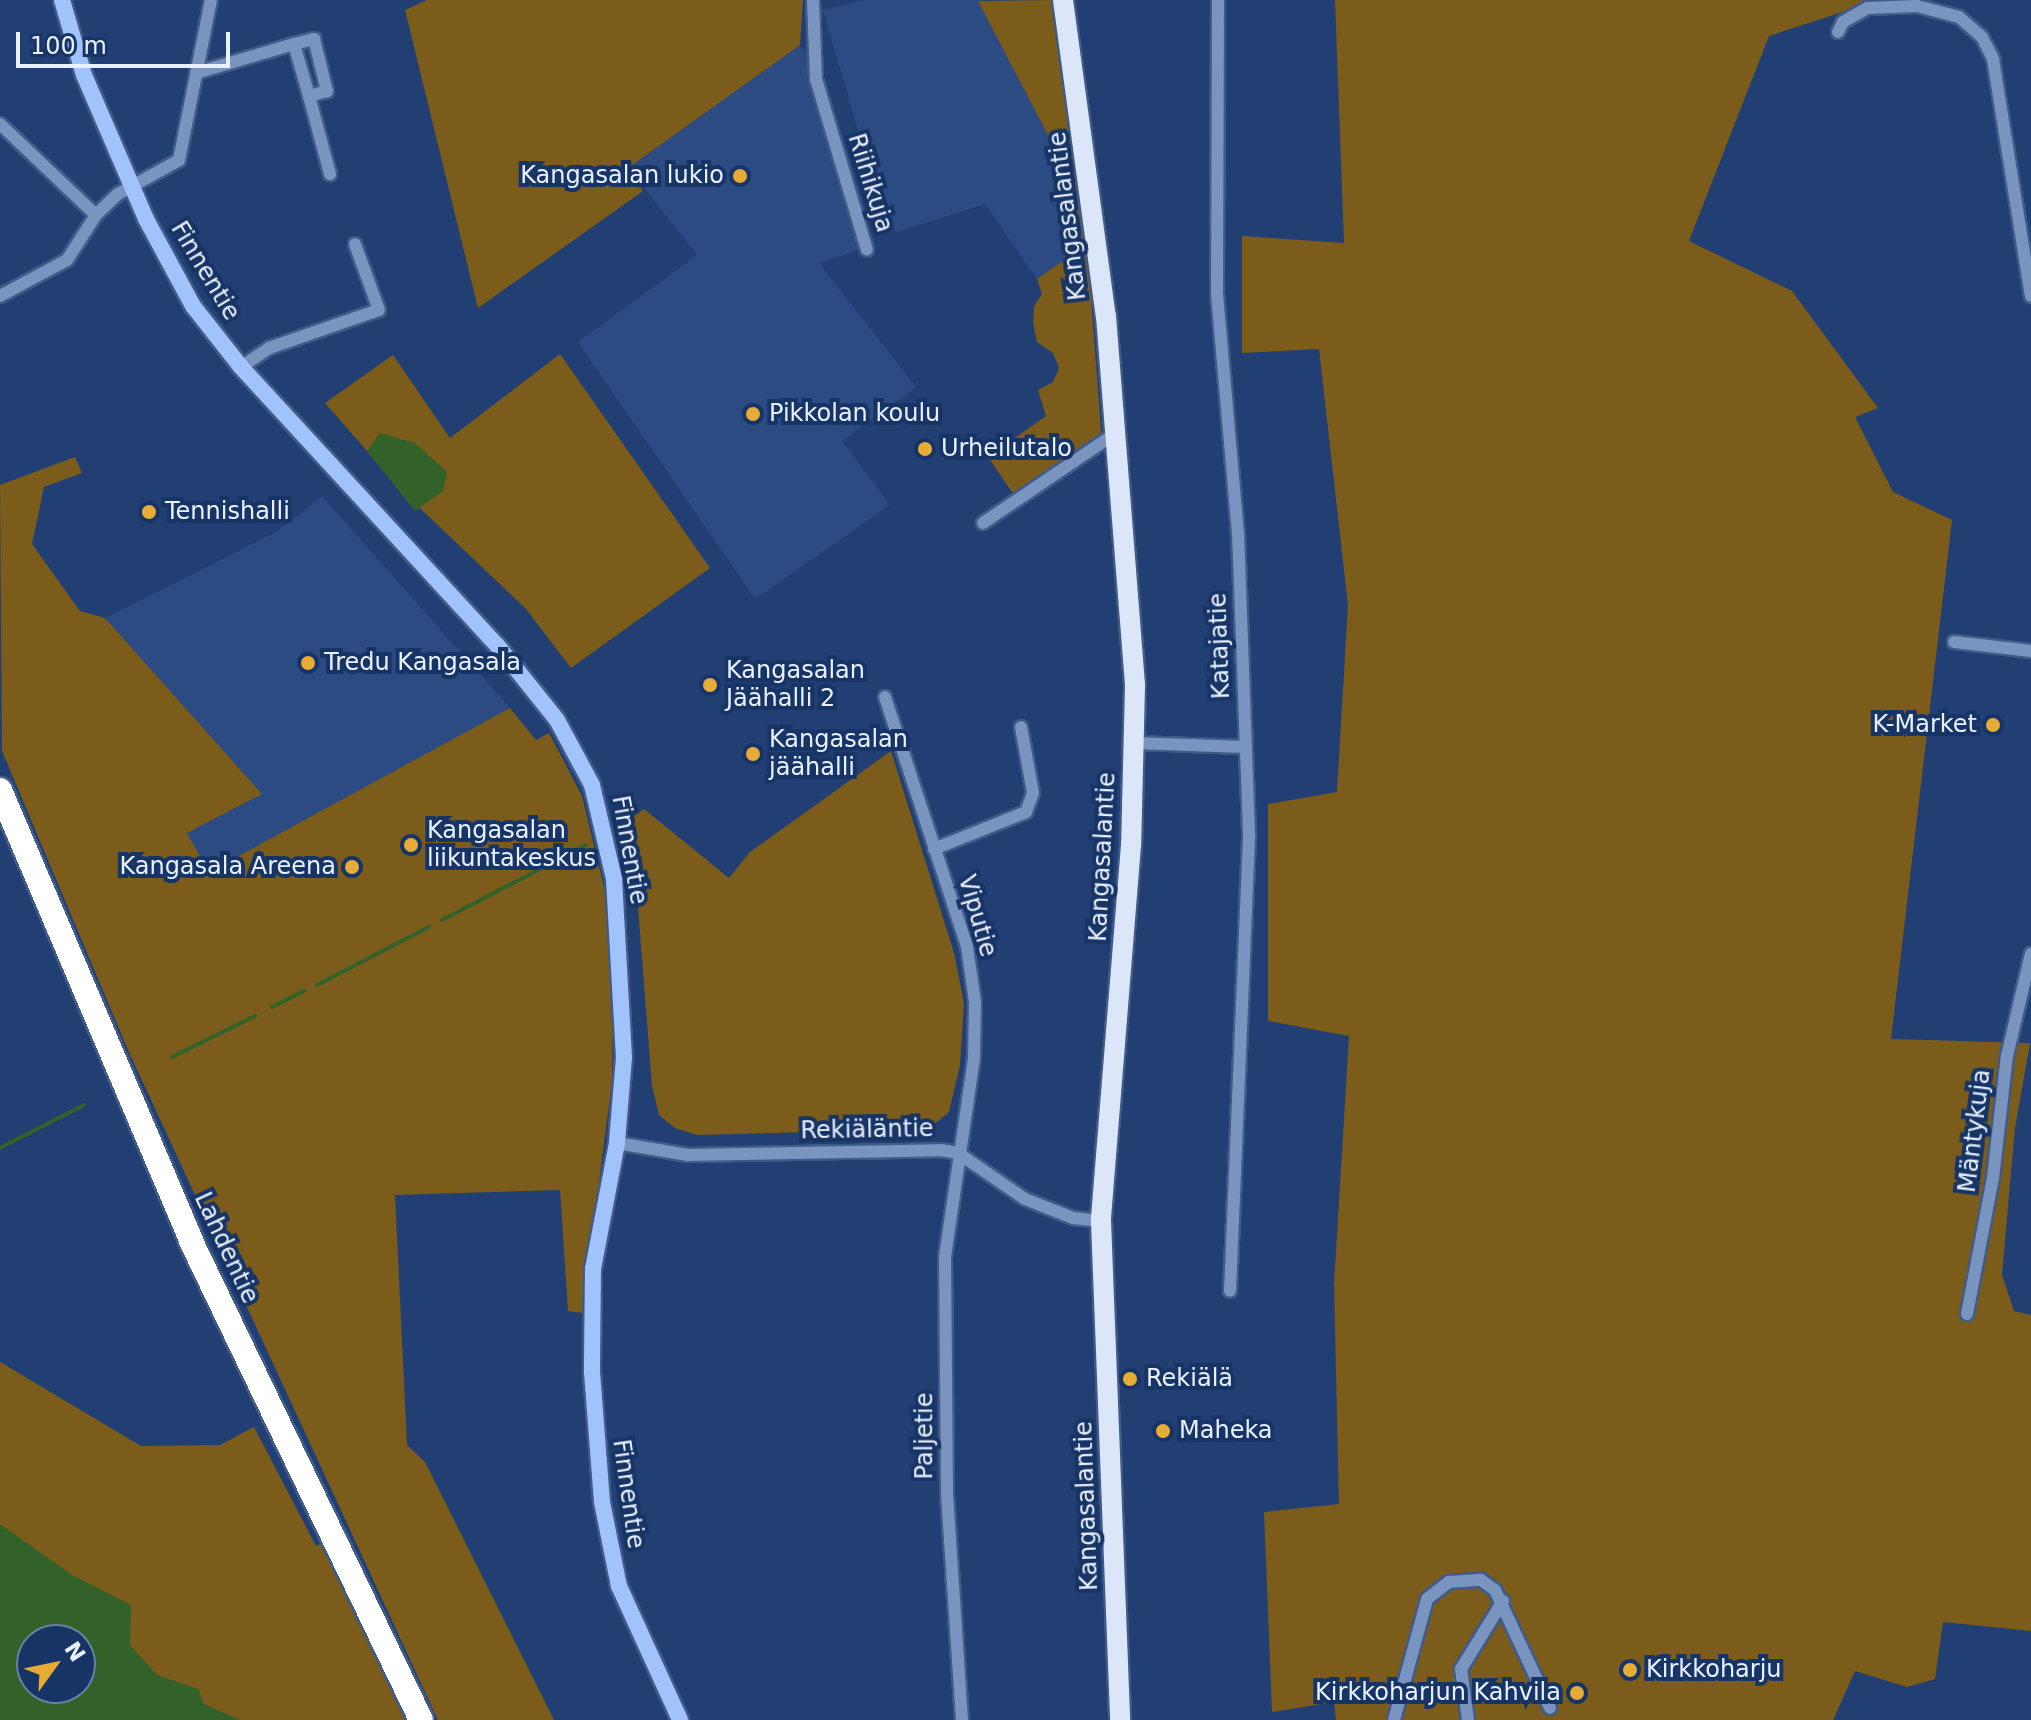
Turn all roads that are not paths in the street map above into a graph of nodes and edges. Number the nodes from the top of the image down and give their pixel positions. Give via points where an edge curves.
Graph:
1 (62, 0) edge
2 (211, 0) edge
3 (813, 0) edge
4 (1063, 0) edge
5 (1218, 0) edge
6 (1838, 32) dead end
7 (294, 44) junction
8 (196, 73) junction
9 (309, 96) junction
10 (0, 124) edge
11 (330, 174) dead end
12 (132, 184) junction
13 (96, 215) junction
14 (355, 244) dead end
15 (867, 250) dead end
16 (0, 296) edge
17 (2031, 296) edge
18 (241, 367) junction
19 (1116, 433) junction
20 (983, 523) dead end
21 (1954, 642) dead end
22 (2031, 651) edge
23 (885, 697) dead end
24 (1021, 727) dead end
25 (1135, 743) junction
26 (1245, 747) junction
27 (0, 790) edge
28 (934, 849) junction
29 (2031, 954) edge
30 (617, 1143) junction
31 (958, 1153) junction
32 (1101, 1221) junction
33 (1230, 1291) dead end
34 (1967, 1314) dead end
35 (1503, 1601) junction
36 (1550, 1708) dead end
37 (421, 1720) edge
38 (680, 1720) edge
39 (962, 1720) edge
40 (1120, 1720) edge
41 (1394, 1720) edge
42 (1468, 1720) edge

1 - 12 street, Finnentie via 84,75
2 - 8 street
3 - 15 street, Riihikuja via 812,57
4 - 19 main road, Kangasalantie via 1082,116
5 - 26 street, Katajatie via 1217,306 1238,532
6 - 17 street via 1843,22 1867,8 1917,6 1959,17 1982,37 1993,59
7 - 8 street
7 - 9 street
7 - 9 street via 314,39 327,91
8 - 12 street via 179,160
9 - 11 street
10 - 13 street
12 - 13 street
12 - 18 street, Finnentie via 193,306
13 - 16 street via 67,260
14 - 18 street via 379,310 269,348
18 - 30 street, Finnentie via 497,645 557,720 592,785 614,879 622,990 624,1057
19 - 20 street
19 - 25 main road, Kangasalantie
21 - 22 street
23 - 28 street, Viputie
24 - 28 street via 1033,793 1026,812
25 - 26 street
25 - 32 main road, Kangasalantie
26 - 33 street, Katajatie via 1246,968
27 - 37 highway, Lahdentie via 185,1228
28 - 31 street, Viputie via 967,947 975,1002 974,1058
29 - 34 street, Mäntykuja via 2007,1056 1993,1178
30 - 31 street, Rekiäläntie via 688,1155
30 - 38 street, Finnentie via 593,1280 592,1372 602,1502 619,1586
31 - 32 street, Rekiäläntie via 1025,1199 1073,1218
31 - 39 street, Paljetie via 945,1258 947,1494
32 - 40 main road, Kangasalantie
35 - 36 street
35 - 41 street via 1481,1580 1449,1582 1427,1599
35 - 42 street via 1461,1669

